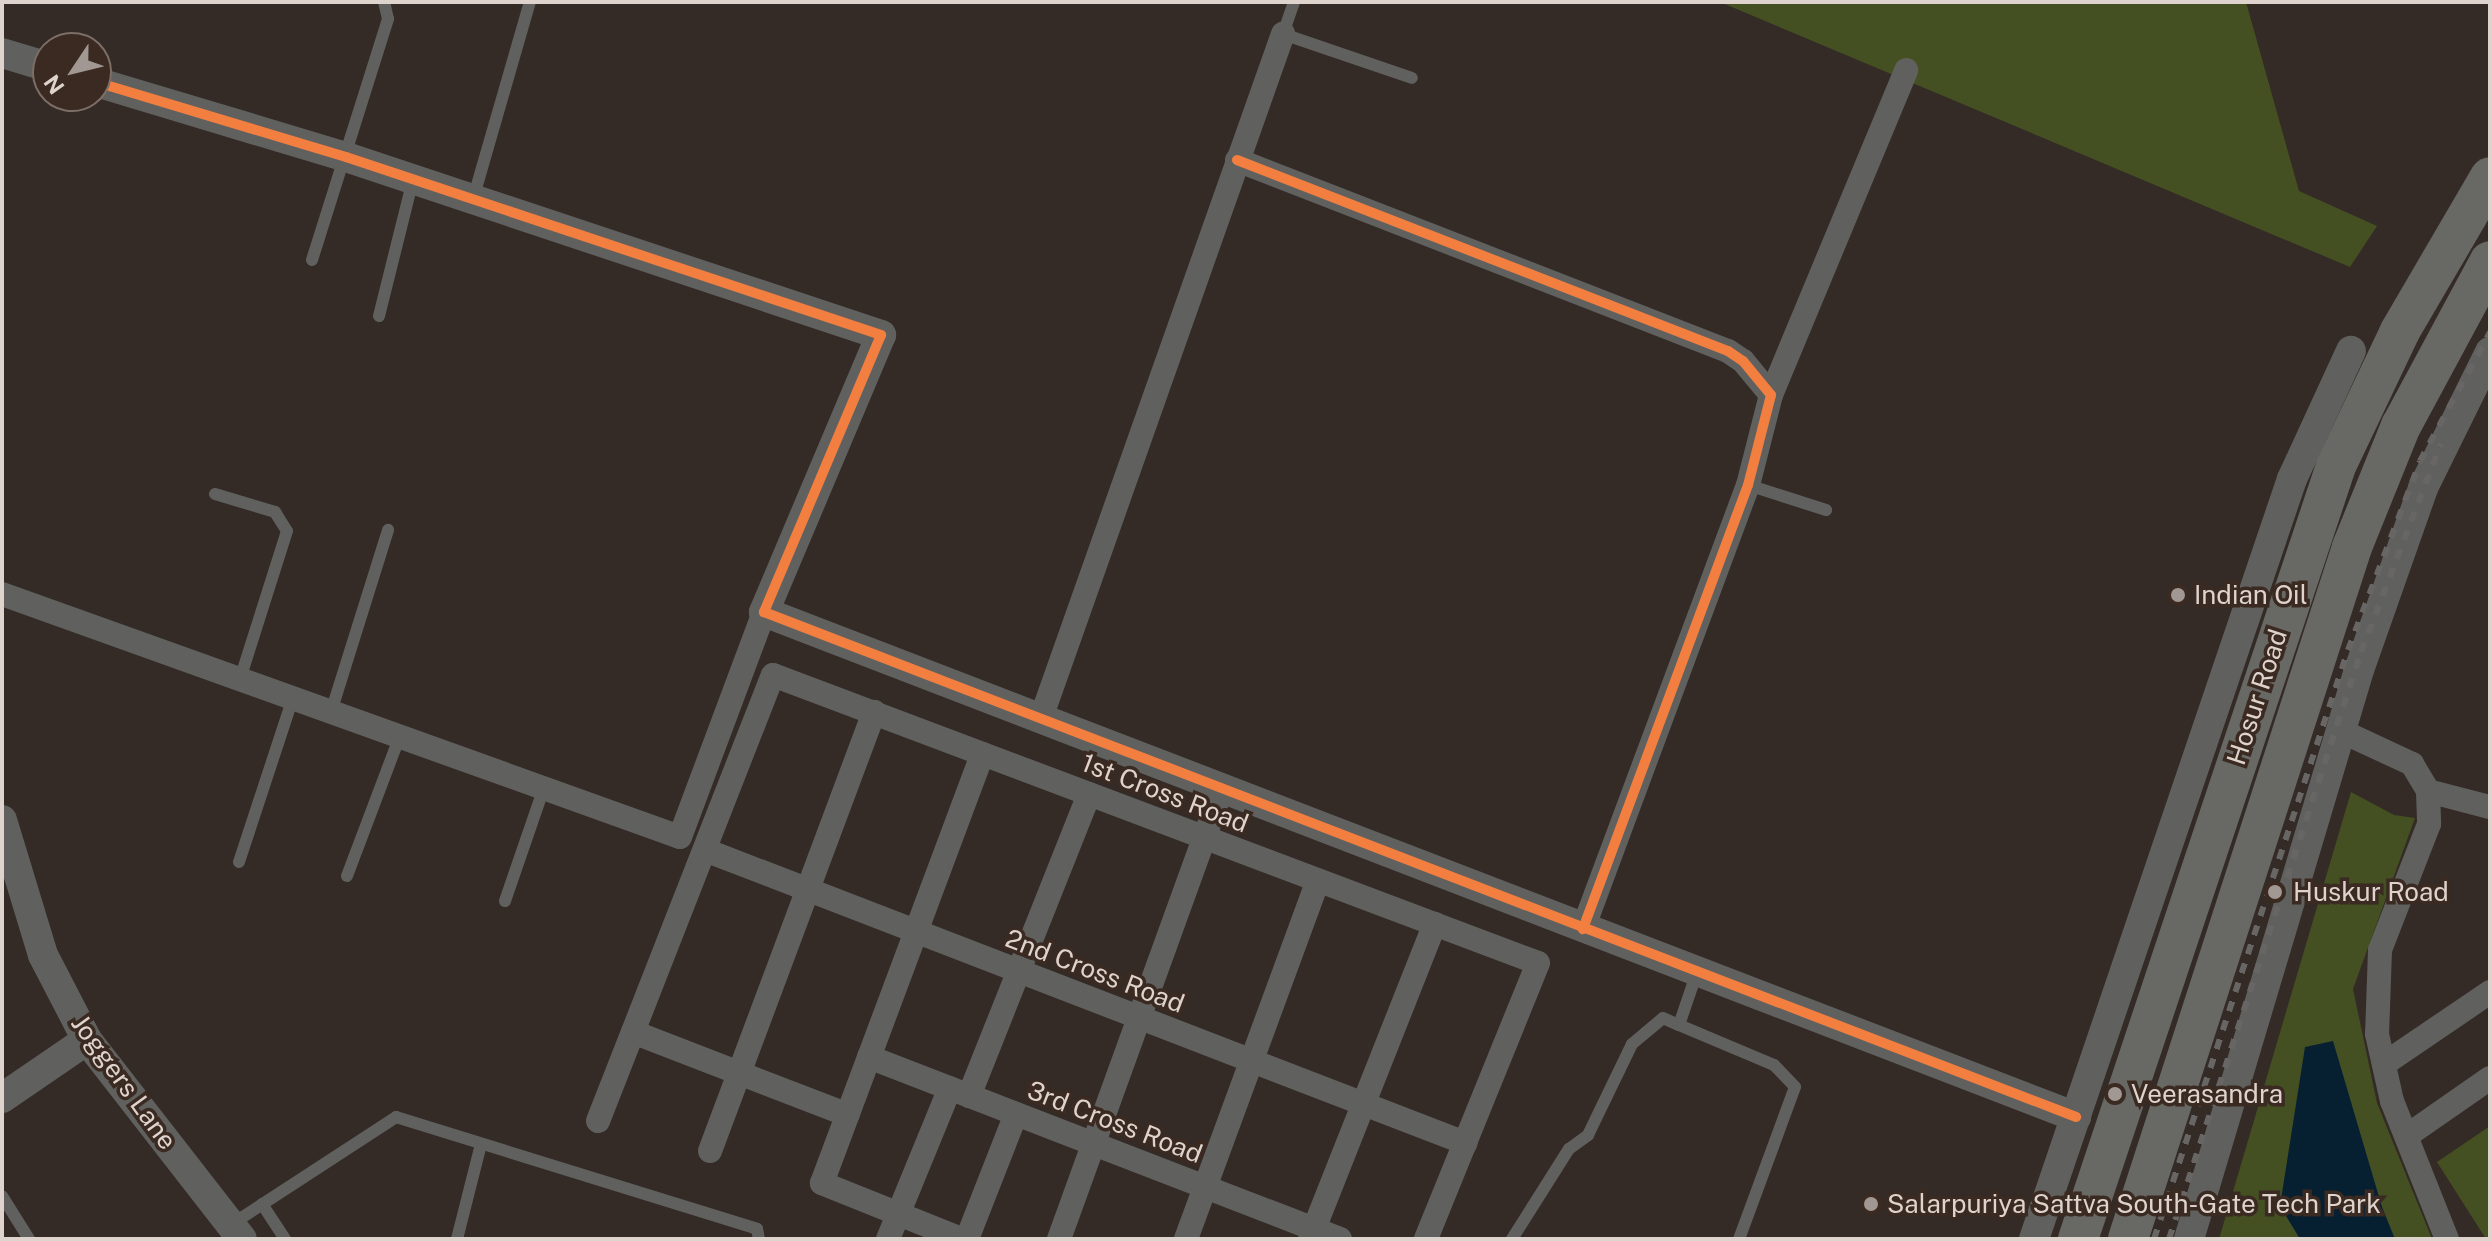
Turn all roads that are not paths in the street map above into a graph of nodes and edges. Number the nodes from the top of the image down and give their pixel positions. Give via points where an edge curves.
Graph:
1 (384, 2) edge
2 (530, 2) edge
3 (1294, 2) edge
4 (1283, 34) junction
5 (2, 53) edge
6 (32, 62) edge
7 (1906, 70) dead end
8 (1412, 78) dead end
9 (112, 87) edge
10 (346, 157) junction
11 (1237, 160) junction
12 (2490, 177) edge
13 (413, 180) junction
14 (473, 199) junction
15 (312, 260) dead end
16 (2490, 261) edge
17 (379, 316) dead end
18 (2490, 352) edge
19 (2368, 357) junction
20 (1771, 395) junction
21 (1748, 485) junction
22 (215, 494) dead end
23 (1826, 510) dead end
24 (388, 530) dead end
25 (2, 594) edge
26 (764, 612) junction
27 (240, 679) junction
28 (293, 698) junction
29 (331, 712) junction
30 (874, 712) junction
31 (1041, 718) junction
32 (2339, 730) junction
33 (400, 736) junction
34 (982, 754) junction
35 (1223, 787) junction
36 (544, 788) junction
37 (2428, 791) junction
38 (1089, 794) junction
39 (2490, 807) edge
40 (2, 820) edge
41 (1205, 837) junction
42 (705, 850) junction
43 (239, 862) dead end
44 (347, 876) dead end
45 (1318, 880) junction
46 (808, 890) junction
47 (505, 901) dead end
48 (1435, 924) junction
49 (1583, 929) junction
50 (916, 932) junction
51 (1019, 971) junction
52 (1697, 972) junction
53 (2490, 992) edge
54 (1139, 1018) junction
55 (1679, 1025) junction
56 (633, 1032) junction
57 (87, 1040) junction
58 (869, 1057) junction
59 (1252, 1061) junction
60 (2384, 1064) junction
61 (740, 1073) junction
62 (2490, 1078) edge
63 (959, 1092) junction
64 (2, 1098) edge
65 (1364, 1104) junction
66 (1016, 1114) junction
67 (848, 1115) junction
68 (2076, 1117) junction
69 (598, 1121) dead end
70 (2118, 1130) junction
71 (2408, 1135) junction
72 (1093, 1143) junction
73 (1465, 1143) junction
74 (481, 1144) junction
75 (2158, 1145) junction
76 (710, 1151) dead end
77 (1205, 1187) junction
78 (2, 1196) edge
79 (262, 1204) junction
80 (899, 1214) junction
81 (237, 1232) edge
82 (1312, 1234) edge
83 (29, 1239) edge
84 (285, 1239) edge
85 (457, 1239) edge
86 (759, 1239) edge
87 (888, 1239) edge
88 (964, 1239) edge
89 (1059, 1239) edge
90 (1186, 1239) edge
91 (1340, 1239) edge
92 (1426, 1239) edge
93 (1512, 1239) edge
94 (1739, 1239) edge
95 (2034, 1239) edge
96 (2078, 1239) edge
97 (2128, 1239) edge
98 (2189, 1239) edge
99 (2447, 1239) edge

1 - 10 lane via 388,19
2 - 14 lane
3 - 4 lane
4 - 8 lane
4 - 11 street
5 - 6 street
7 - 20 street
9 - 10 street
10 - 13 street
10 - 15 lane
11 - 20 street via 1728,351
11 - 31 street
12 - 19 highway, Hosur Road
13 - 14 street
13 - 17 lane
14 - 26 street via 881,335
16 - 75 highway, Hosur Road via 2401,426 2352,547
18 - 32 street via 2423,488
19 - 68 street via 2292,479
19 - 70 highway, Hosur Road
20 - 21 street
21 - 23 lane
21 - 49 street
22 - 27 lane via 275,512 287,531
24 - 29 lane
25 - 27 street
26 - 31 street
26 - 36 street via 680,837
27 - 28 street
28 - 29 street
28 - 43 lane
29 - 33 street
30 - 34 street, 1st Cross Road
30 - 42 street, 1st Cross Road via 773,675
30 - 46 street
31 - 35 street
32 - 37 street via 2412,764
32 - 98 street
33 - 36 street
33 - 44 lane
34 - 38 street, 1st Cross Road
34 - 50 street
35 - 41 street
35 - 49 street
36 - 47 lane
37 - 39 street
37 - 60 street via 2429,824 2380,950 2377,1034
38 - 41 street, 1st Cross Road
38 - 51 street
40 - 57 street, Joggers Lane via 43,955
41 - 45 street, 1st Cross Road
41 - 54 street
42 - 46 street, 2nd Cross Road
42 - 56 street
45 - 48 street, 1st Cross Road
45 - 59 street
46 - 50 street, 2nd Cross Road
46 - 61 street
48 - 65 street
48 - 73 street, 1st Cross Road via 1538,963
49 - 52 street
50 - 51 street, 2nd Cross Road
50 - 58 street
51 - 54 street, 2nd Cross Road
51 - 63 street
52 - 55 lane
52 - 68 street
53 - 60 street
54 - 59 street, 2nd Cross Road
54 - 72 street
55 - 93 lane via 1663,1018 1632,1044 1588,1135 1569,1149
55 - 94 lane via 1774,1065 1795,1087
56 - 61 street
56 - 69 street
57 - 64 street
57 - 81 street, Joggers Lane
58 - 63 street, 3rd Cross Road
58 - 67 street
59 - 65 street, 2nd Cross Road
59 - 77 street
60 - 71 street via 2392,1101
61 - 67 street
61 - 76 street
62 - 71 street
63 - 66 street, 3rd Cross Road
63 - 80 street
65 - 73 street, 2nd Cross Road
65 - 82 street
66 - 72 street, 3rd Cross Road
66 - 88 street
67 - 80 street via 822,1183
68 - 95 street
70 - 75 highway
70 - 96 highway, Hosur Road
71 - 99 street
72 - 77 street, 3rd Cross Road
72 - 89 street
73 - 92 street
74 - 79 lane via 396,1117
74 - 85 lane
74 - 86 lane via 757,1229
75 - 97 highway, Hosur Road
77 - 82 street, 3rd Cross Road
77 - 90 street
78 - 83 lane
79 - 81 lane
79 - 84 lane
80 - 87 street
80 - 88 street
82 - 91 street, 3rd Cross Road

